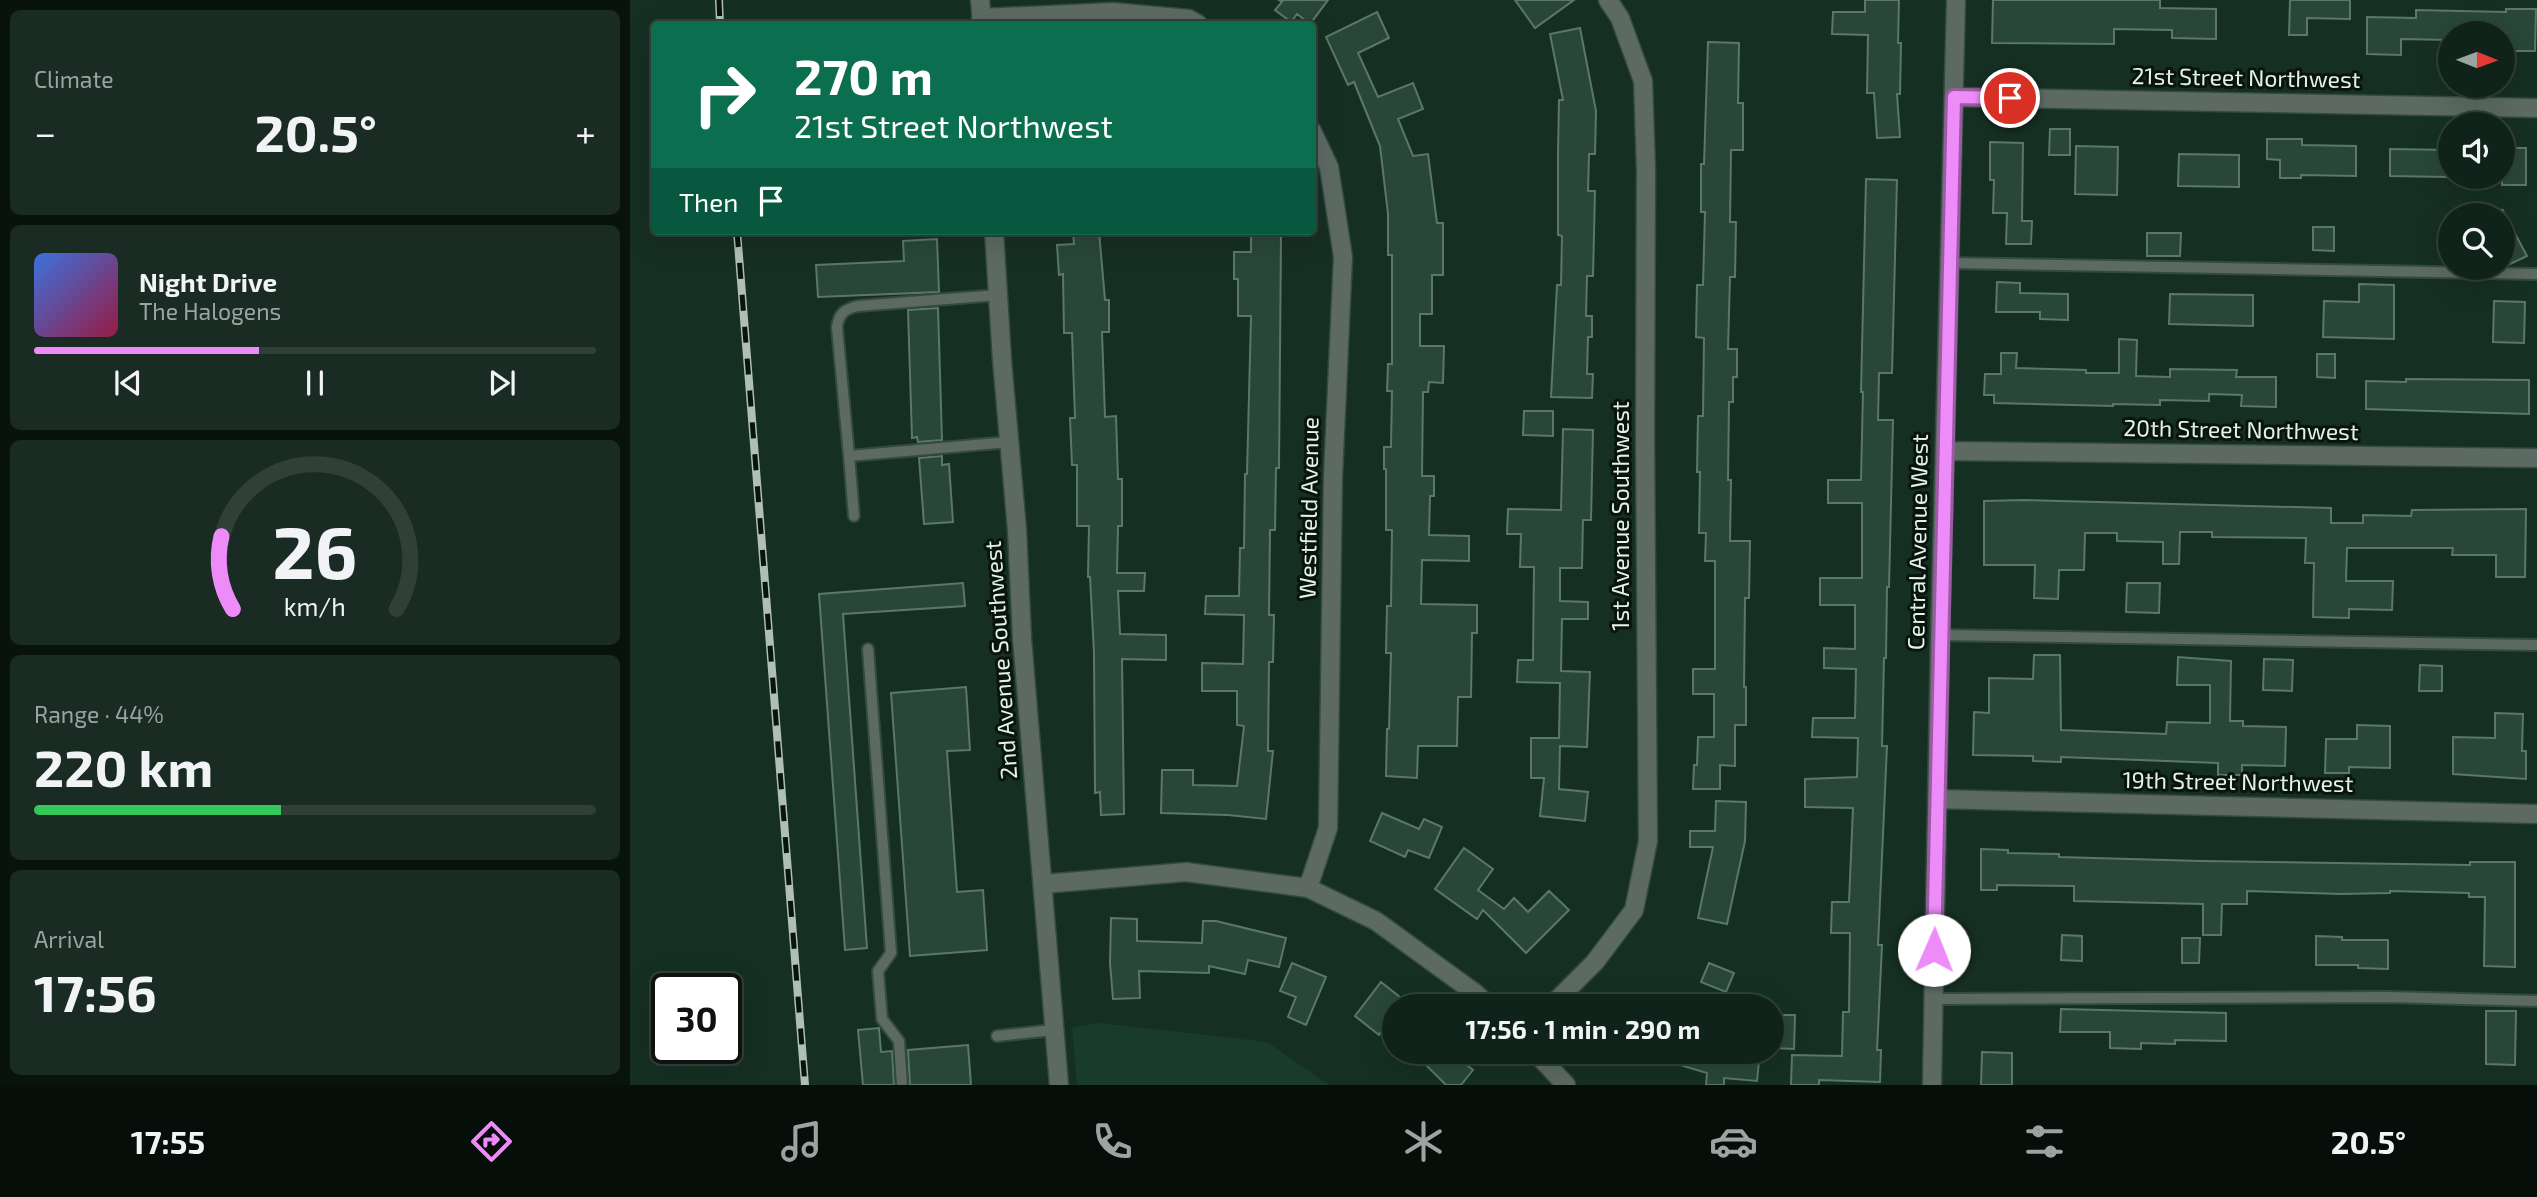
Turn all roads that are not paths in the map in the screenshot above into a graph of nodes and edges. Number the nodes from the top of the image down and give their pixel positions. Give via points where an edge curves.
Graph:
1 (1608, 0) edge
2 (1956, 0) edge
3 (981, 14) edge
4 (1193, 21) edge
5 (1954, 97) junction
6 (2537, 108) edge
7 (1316, 139) edge
8 (994, 235) edge
9 (1950, 263) junction
10 (2537, 274) edge
11 (998, 295) junction
12 (1009, 442) junction
13 (1945, 451) junction
14 (849, 456) junction
15 (2537, 458) edge
16 (854, 516) dead end
17 (1940, 635) junction
18 (2537, 645) edge
19 (868, 649) dead end
20 (1937, 799) junction
21 (2537, 814) edge
22 (1043, 884) junction
23 (1308, 888) junction
24 (1476, 994) edge
25 (1563, 994) edge
26 (1933, 999) junction
27 (2537, 1001) edge
28 (1053, 1030) junction
29 (997, 1036) dead end
30 (1546, 1064) edge
31 (902, 1085) edge
32 (1059, 1085) edge
33 (1566, 1085) edge
34 (1932, 1085) edge

1 - 25 street, 1st Avenue Southwest via 1620,18 1643,81 1647,841 1634,910 1595,962
2 - 5 street, Central Avenue West
3 - 4 street via 1113,12
5 - 6 street, 21st Street Northwest
5 - 9 street, Central Avenue West
7 - 23 street, Westfield Avenue via 1329,167 1342,257 1333,476 1328,828
8 - 11 street, 2nd Avenue Southwest
9 - 10 lane
9 - 13 street, Central Avenue West
11 - 12 street, 2nd Avenue Southwest
11 - 14 lane via 858,306 838,316
12 - 14 lane
12 - 22 street, 2nd Avenue Southwest
13 - 15 street, 20th Street Northwest
13 - 17 street, Central Avenue West
14 - 16 lane
17 - 18 lane
17 - 20 street, Central Avenue West
19 - 31 lane via 891,953 878,971 882,1019 899,1041
20 - 21 street, 19th Street Northwest
20 - 26 street, Central Avenue West
22 - 23 street via 1186,872
22 - 28 street, 2nd Avenue Southwest
23 - 24 street via 1376,921
26 - 27 lane via 2389,997
26 - 34 street, Central Avenue West
28 - 29 lane
28 - 32 street, 2nd Avenue Southwest
30 - 33 street

